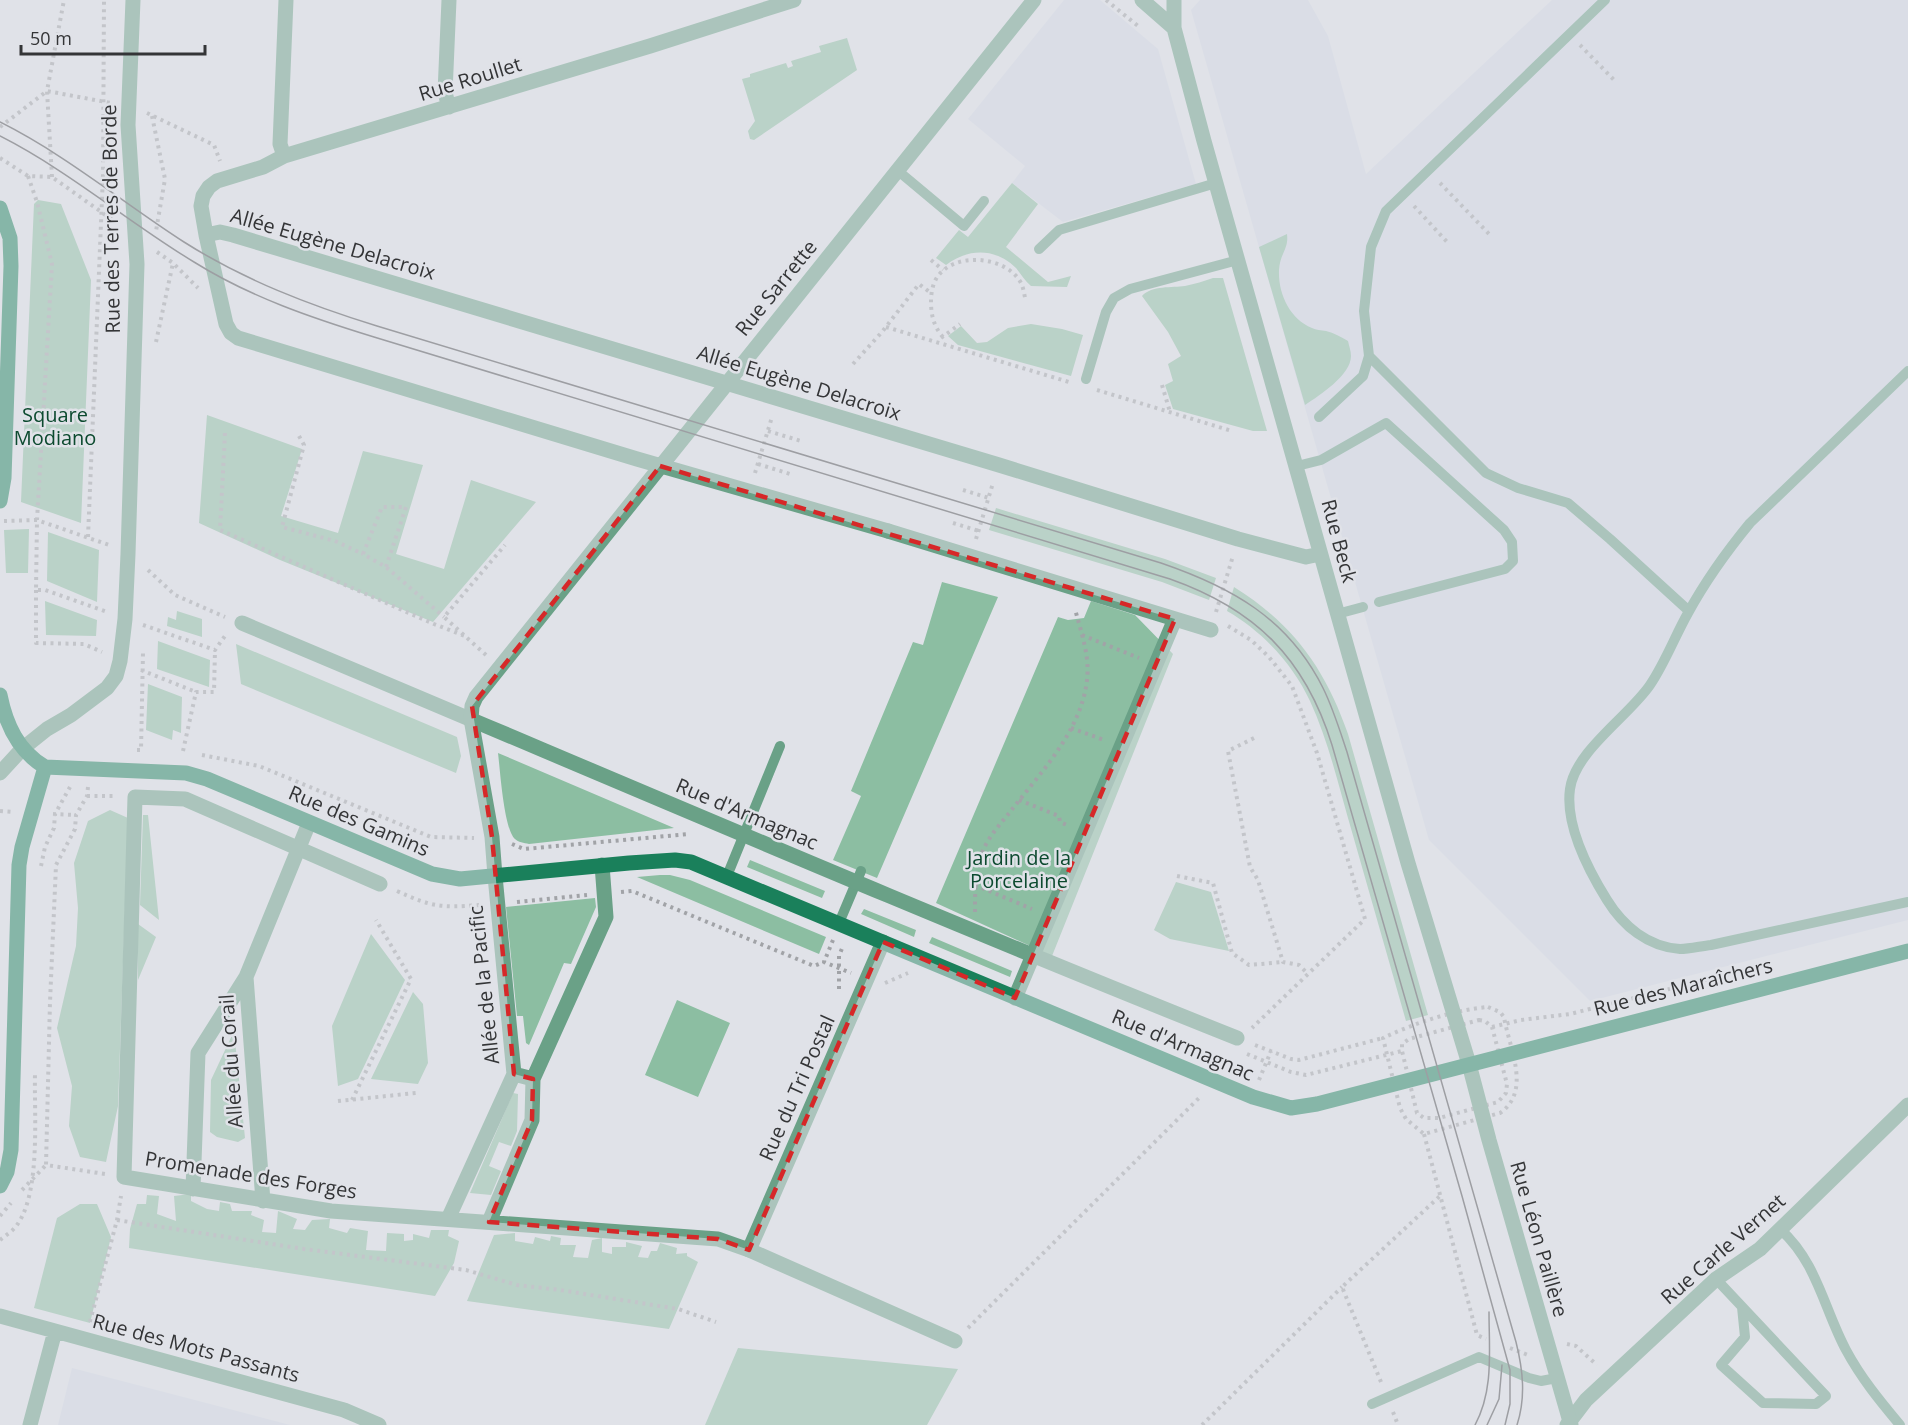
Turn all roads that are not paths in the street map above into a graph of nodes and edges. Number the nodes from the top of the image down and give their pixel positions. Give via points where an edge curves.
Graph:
1 (133, 0) edge
2 (286, 0) edge
3 (449, 0) edge
4 (794, 0) edge
5 (1034, 0) edge
6 (1142, 0) edge
7 (1174, 0) edge
8 (1605, 0) edge
9 (1174, 28) junction
10 (449, 107) junction
11 (284, 156) junction
12 (897, 170) junction
13 (1216, 183) junction
14 (984, 201) dead end
15 (0, 208) edge
16 (206, 235) junction
17 (1039, 249) dead end
18 (1238, 260) junction
19 (1369, 356) junction
20 (1908, 371) edge
21 (1086, 379) dead end
22 (728, 383) junction
23 (1319, 417) dead end
24 (660, 466) junction
25 (1297, 466) junction
26 (0, 501) edge
27 (1320, 554) junction
28 (1379, 602) dead end
29 (1363, 607) dead end
30 (1689, 611) junction
31 (1337, 614) junction
32 (1174, 619) junction
33 (242, 623) dead end
34 (1212, 625) road end
35 (0, 695) edge
36 (471, 719) junction
37 (780, 746) dead end
38 (22, 749) junction
39 (45, 767) junction
40 (0, 773) edge
41 (309, 823) junction
42 (744, 836) junction
43 (298, 848) junction
44 (691, 862) joint
45 (602, 865) junction
46 (495, 876) junction
47 (727, 876) junction
48 (859, 876) junction
49 (380, 884) dead end
50 (1908, 902) edge
51 (839, 923) junction
52 (883, 942) junction
53 (1908, 951) edge
54 (1032, 956) junction
55 (246, 977) junction
56 (1015, 998) junction
57 (1241, 1041) road end
58 (1469, 1064) junction
59 (514, 1074) junction
60 (533, 1080) junction
61 (1908, 1105) edge
62 (0, 1186) edge
63 (193, 1189) junction
64 (263, 1201) junction
65 (448, 1219) junction
66 (489, 1222) junction
67 (1780, 1229) junction
68 (749, 1250) junction
69 (1716, 1279) junction
70 (1742, 1307) junction
71 (0, 1316) edge
72 (55, 1330) junction
73 (955, 1341) road end
74 (1557, 1378) junction
75 (1372, 1404) dead end
76 (1570, 1424) edge
77 (30, 1425) edge
78 (379, 1425) edge
79 (1900, 1425) edge

1 - 38 street, Rue des Terres de Borde via 128,125 137,264 125,619 120,661 107,688
2 - 11 street via 279,144
3 - 10 street via 445,93
4 - 10 street, Rue Roullet
5 - 12 street, Rue Sarrette
6 - 9 street
7 - 9 street, Rue Beck
8 - 19 lane via 1386,211 1371,247 1364,311
9 - 13 street, Rue Beck
10 - 11 street, Rue Roullet
11 - 16 street, Rue Roullet via 209,187 201,206
12 - 14 lane via 964,226
12 - 22 street, Rue Sarrette
13 - 17 lane via 1059,230
13 - 18 street, Rue Beck
15 - 26 main road via 10,237 11,266
16 - 22 street, Allée Eugène Delacroix via 233,235
16 - 24 street, Allée Eugène Delacroix via 226,324 238,338
18 - 21 lane via 1130,289 1114,298
18 - 25 street, Rue Beck
19 - 23 lane via 1363,376
19 - 30 lane via 1486,473 1518,488 1568,503
20 - 30 lane via 1750,523 1713,570
22 - 24 street, Rue Sarrette
22 - 27 street, Allée Eugène Delacroix via 1238,539 1306,557
24 - 32 street, Allée Eugène Delacroix
24 - 36 street, Rue Sarrette via 476,697
25 - 27 street, Rue Beck
25 - 28 lane via 1321,460 1386,423 1504,530 1512,542 1513,561 1505,569
27 - 31 street, Rue Beck
29 - 31 lane
30 - 50 lane via 1649,686 1590,751 1575,773 1570,789 1576,837 1592,876 1613,910 1643,939 1681,949
31 - 58 street, Rue Beck
32 - 34 street, Allée Eugène Delacroix
32 - 54 street
33 - 36 street, Rue d'Armagnac
35 - 38 main road via 8,723
36 - 42 street, Rue d'Armagnac
36 - 46 street, Allée de la Pacific
37 - 42 lane
38 - 39 main road
38 - 40 street, Rue des Terres de Borde
39 - 41 main road, Rue des Gamins via 186,773
39 - 62 main road via 19,865 11,1149
41 - 43 street, Allée du Corail
41 - 46 main road, Rue des Gamins via 432,874 460,879
42 - 47 lane
42 - 48 street, Rue d'Armagnac
43 - 49 street
43 - 55 street, Allée du Corail
43 - 63 street, Promenade des Forges via 185,799 135,797 124,1177
44 - 45 main road, Rue des Gamins
44 - 47 main road, Rue d'Armagnac
45 - 46 main road, Rue des Gamins
45 - 60 street via 606,917
46 - 59 street, Allée de la Pacific
47 - 51 main road, Rue d'Armagnac
48 - 51 lane
48 - 54 street, Rue d'Armagnac
51 - 52 main road, Rue d'Armagnac
52 - 56 main road, Rue d'Armagnac
52 - 68 street, Rue du Tri Postal
53 - 58 main road, Rue des Maraîchers
54 - 56 street
54 - 57 street, Rue d'Armagnac
55 - 63 street via 198,1053
55 - 64 street, Allée du Corail
56 - 58 main road, Rue d'Armagnac via 1253,1097 1291,1108
58 - 74 street, Rue Léon Paillère
59 - 60 street
59 - 65 street, Allée de la Pacific
60 - 66 street via 532,1120
61 - 67 street, Rue Carle Vernet
63 - 64 street, Promenade des Forges
64 - 65 street, Promenade des Forges via 330,1211
65 - 66 street, Promenade des Forges
66 - 68 street, Promenade des Forges via 718,1239
67 - 69 street, Rue Carle Vernet via 1760,1249
67 - 79 lane via 1815,1276 1845,1348 1864,1381
68 - 73 street, Promenade des Forges
69 - 70 lane
69 - 76 street, Rue Carle Vernet via 1586,1400
70 - 70 lane via 1745,1337 1721,1365 1763,1403 1816,1404 1826,1396
71 - 72 street, Rue des Mots Passants
72 - 77 street
72 - 78 street, Rue des Mots Passants via 344,1410
74 - 75 lane via 1529,1378 1479,1357
74 - 76 street, Rue Léon Paillère

